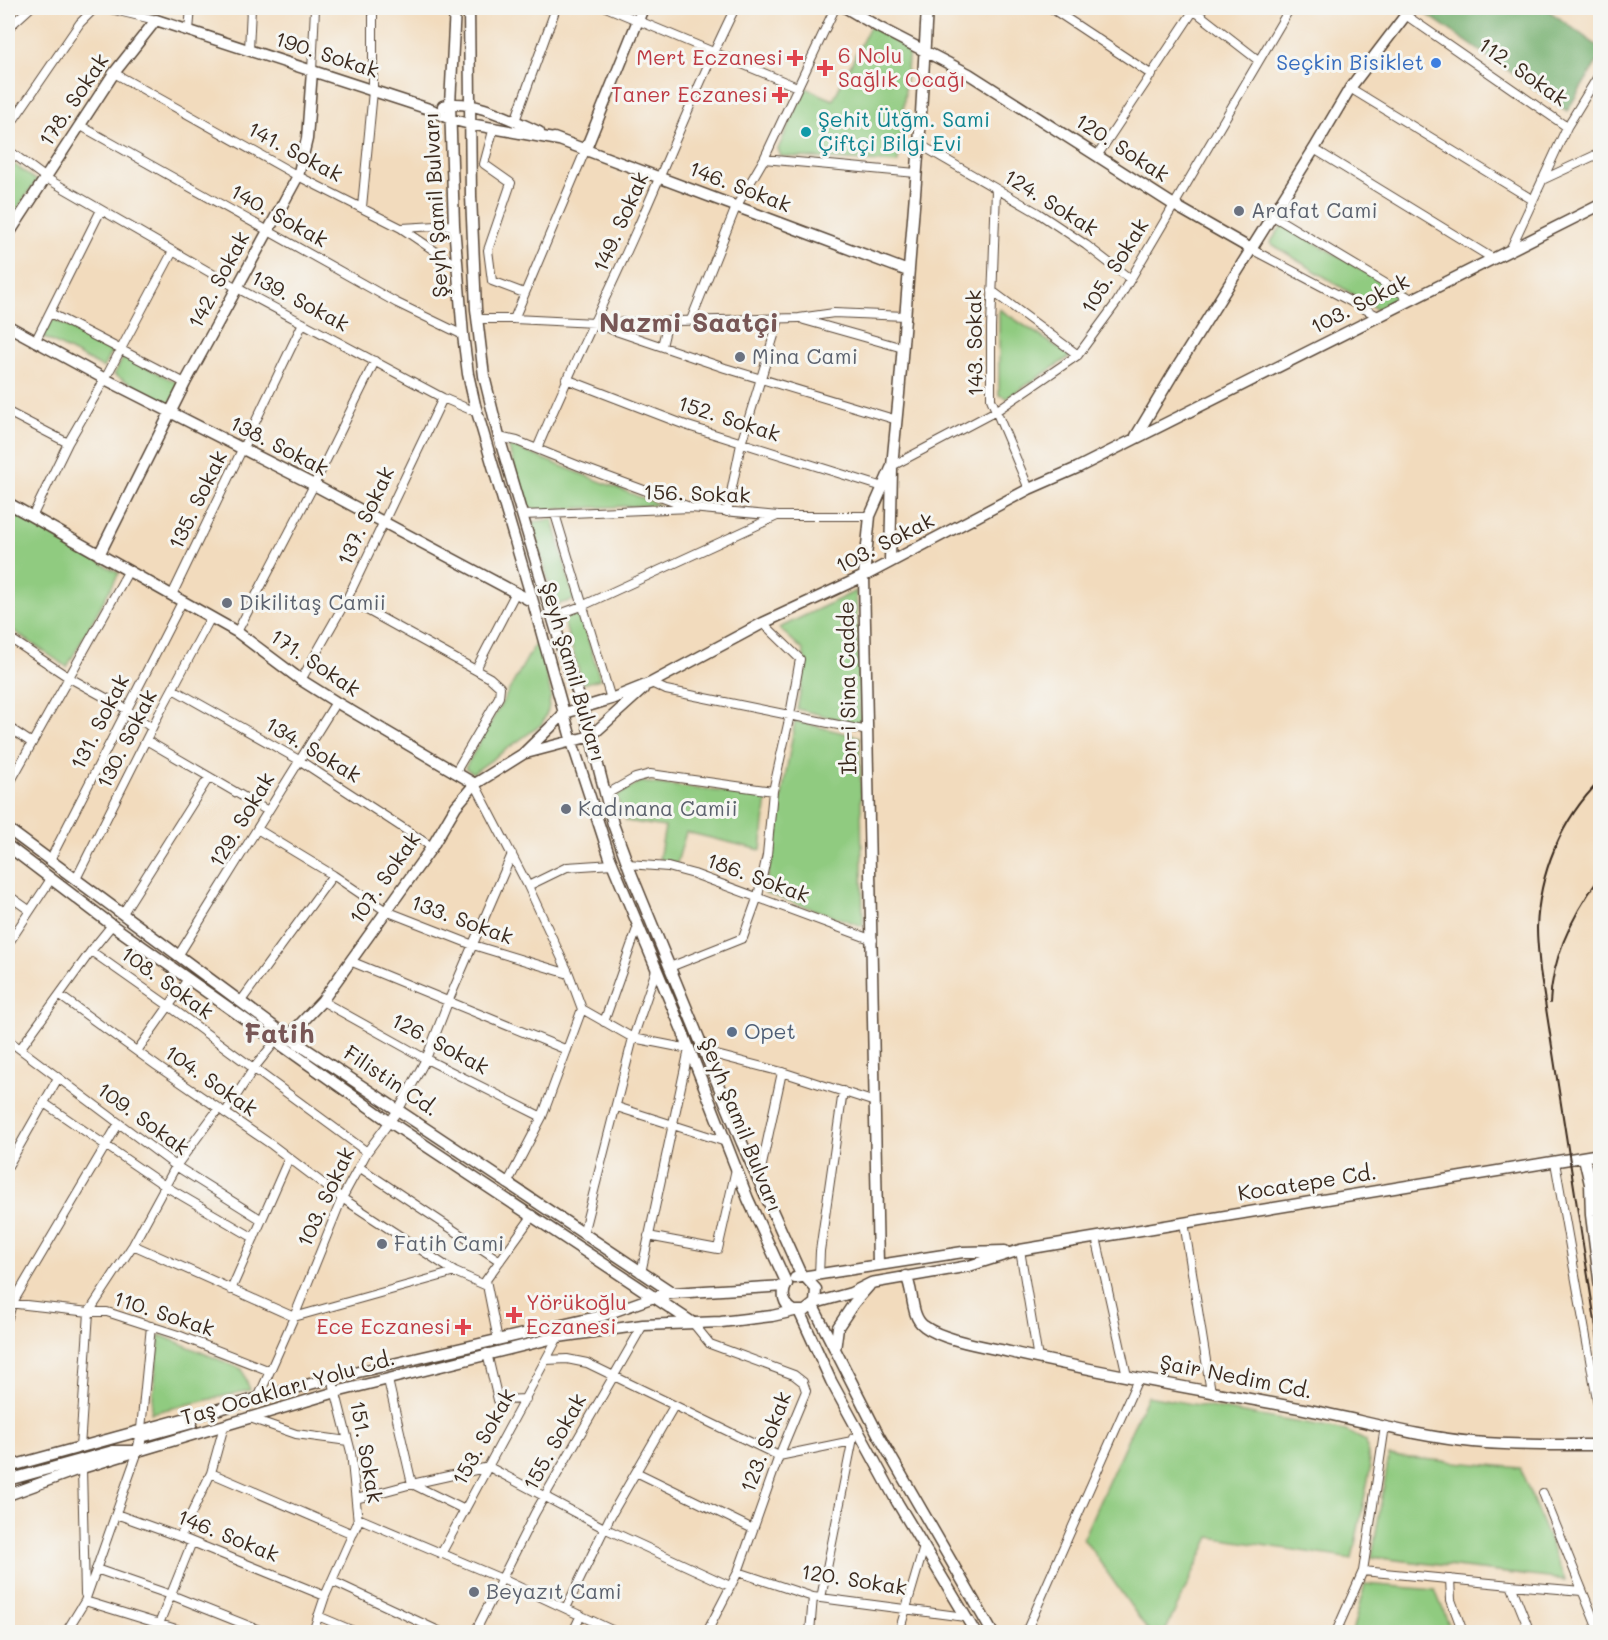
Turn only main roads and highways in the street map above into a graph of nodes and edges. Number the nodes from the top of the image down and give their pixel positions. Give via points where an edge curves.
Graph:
1 (455, 8) edge
2 (470, 8) edge
3 (643, 8) edge
4 (846, 8) edge
5 (927, 8) edge
6 (1404, 10) edge
7 (156, 20) joint
8 (925, 52) junction
9 (312, 71) junction
10 (450, 104) junction
11 (469, 105) junction
12 (432, 110) junction
13 (450, 119) junction
14 (470, 124) junction
15 (559, 140) junction
16 (585, 151) junction
17 (1600, 205) edge
18 (8, 235) edge
19 (1251, 249) junction
20 (908, 271) junction
21 (8, 326) edge
22 (171, 413) junction
23 (1136, 437) junction
24 (892, 466) junction
25 (8, 503) edge
26 (99, 555) junction
27 (890, 562) junction
28 (864, 576) junction
29 (533, 602) junction
30 (651, 683) junction
31 (583, 707) junction
32 (565, 713) junction
33 (591, 736) junction
34 (572, 742) junction
35 (523, 754) junction
36 (475, 784) junction
37 (8, 829) edge
38 (8, 846) edge
39 (288, 1037) junction
40 (275, 1042) junction
41 (1600, 1154) edge
42 (1584, 1158) junction
43 (1590, 1184) junction
44 (1600, 1207) edge
45 (1020, 1250) junction
46 (878, 1265) junction
47 (906, 1276) junction
48 (804, 1278) junction
49 (871, 1283) junction
50 (786, 1285) junction
51 (1600, 1287) edge
52 (673, 1293) junction
53 (654, 1297) junction
54 (814, 1305) junction
55 (797, 1311) junction
56 (693, 1323) junction
57 (835, 1350) junction
58 (199, 1414) junction
59 (1600, 1445) edge
60 (138, 1451) junction
61 (8, 1466) edge
62 (8, 1480) edge
63 (8, 1495) edge
64 (975, 1632) edge
65 (992, 1632) edge

1 - 10 main road, Şeyh Şamil Bulvarı
2 - 11 main road, Şeyh Şamil Bulvarı
3 - 16 main road
4 - 8 main road, 120. Sokak
5 - 8 main road, Ibn-i Sina Cadde
6 - 19 main road via 1350,88
7 - 9 main road, 190. Sokak
7 - 18 main road, 178. Sokak via 114,73
8 - 19 main road, 120. Sokak via 969,74 1174,205
8 - 20 main road, Ibn-i Sina Cadde
9 - 12 main road, 190. Sokak
9 - 22 main road, 142. Sokak via 308,140 298,176
10 - 11 main road, 146. Sokak
10 - 12 main road
10 - 13 main road, Şeyh Şamil Bulvarı
11 - 14 main road, Şeyh Şamil Bulvarı
11 - 15 main road, 146. Sokak
12 - 13 main road, 190. Sokak
13 - 14 main road, 146. Sokak
13 - 29 main road, Şeyh Şamil Bulvarı via 454,225 468,374
14 - 15 main road, 146. Sokak
14 - 31 main road, Şeyh Şamil Bulvarı via 477,319 484,376 564,656
15 - 16 main road, 146. Sokak
16 - 20 main road, 146. Sokak
17 - 23 main road, 103. Sokak
19 - 23 main road
20 - 24 main road, Ibn-i Sina Cadde
21 - 22 main road, 138. Sokak
22 - 26 main road, 142. Sokak
22 - 29 main road, 138. Sokak
23 - 27 main road, 103. Sokak
24 - 27 main road
24 - 28 main road, Ibn-i Sina Cadde via 870,516
25 - 26 main road, 171. Sokak
26 - 36 main road, 171. Sokak via 237,632 301,680
27 - 28 main road, 103. Sokak
28 - 30 main road, 103. Sokak via 763,623
28 - 46 main road, Ibn-i Sina Cadde
29 - 32 main road, Şeyh Şamil Bulvarı
30 - 31 main road, 103. Sokak
30 - 33 main road, 103. Sokak
31 - 32 main road, 103. Sokak
31 - 33 main road, Şeyh Şamil Bulvarı
32 - 34 main road, Şeyh Şamil Bulvarı
32 - 35 main road
33 - 34 main road, 103. Sokak
33 - 48 main road, Şeyh Şamil Bulvarı via 613,824 628,864 742,1143
34 - 35 main road, 103. Sokak
34 - 50 main road, Şeyh Şamil Bulvarı via 612,864
35 - 36 main road, 107. Sokak
36 - 39 main road, 107. Sokak via 322,1001
37 - 39 main road, Filistin Cd.
38 - 40 main road, Filistin Cd.
39 - 40 main road
39 - 52 main road, Filistin Cd.
40 - 53 main road, Filistin Cd.
41 - 42 main road, Kocatepe Cd.
42 - 43 main road
42 - 45 main road, Kocatepe Cd.
43 - 44 main road
43 - 51 main road
45 - 46 main road, Kocatepe Cd. via 963,1252
45 - 47 main road, Kocatepe Cd. via 969,1266
46 - 48 main road, Kocatepe Cd.
47 - 49 main road, Kocatepe Cd.
47 - 59 main road, Şair Nedim Cd. via 922,1325 938,1334 1038,1359 1437,1437 1474,1442
48 - 50 main road via 793,1279
48 - 54 main road, Şeyh Şamil Bulvarı via 816,1289
49 - 54 main road, Kocatepe Cd.
49 - 57 main road via 838,1327
50 - 52 main road, Taş Ocakları Yolu Cd.
50 - 55 main road, Şeyh Şamil Bulvarı via 785,1303
52 - 53 main road, Taş Ocakları Yolu Cd.
53 - 56 main road, Filistin Cd.
53 - 58 main road, Taş Ocakları Yolu Cd. via 601,1316 332,1378
54 - 55 main road
54 - 57 main road, Şeyh Şamil Bulvarı
55 - 56 main road, Taş Ocakları Yolu Cd.
55 - 64 main road, Şeyh Şamil Bulvarı via 855,1426
56 - 60 main road, Taş Ocakları Yolu Cd. via 643,1325 558,1337 487,1353 336,1392
57 - 65 main road, Şeyh Şamil Bulvarı via 879,1436
58 - 60 main road via 193,1423 141,1437
58 - 61 main road, Taş Ocakları Yolu Cd.
60 - 62 main road, Taş Ocakları Yolu Cd. via 112,1451
60 - 63 main road

